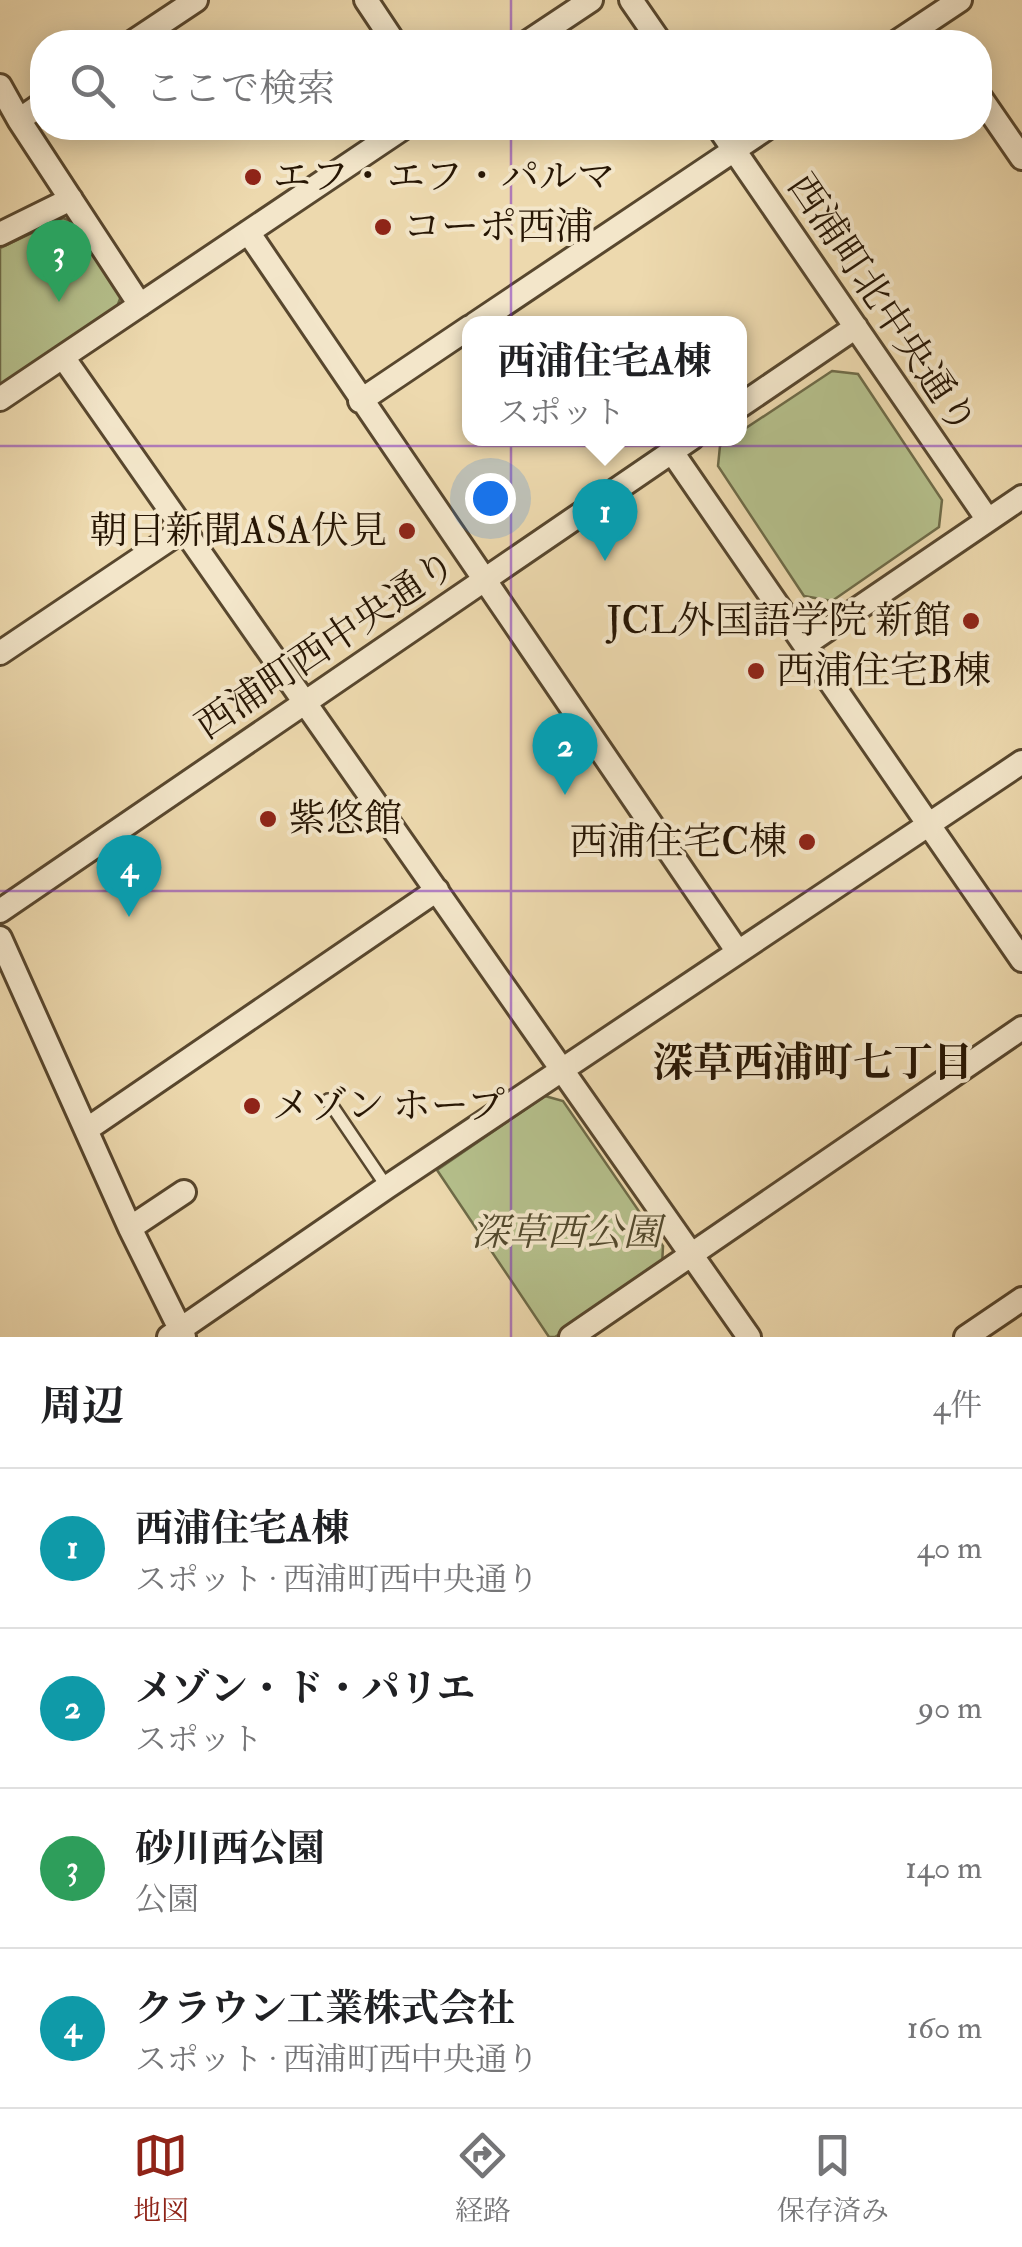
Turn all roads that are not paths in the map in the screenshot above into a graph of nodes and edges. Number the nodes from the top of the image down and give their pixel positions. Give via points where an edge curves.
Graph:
1 (196, 0) edge
2 (366, 0) edge
3 (591, 0) edge
4 (631, 0) edge
5 (960, 0) edge
6 (928, 22) junction
7 (151, 30) edge
8 (386, 30) edge
9 (546, 30) edge
10 (652, 30) edge
11 (916, 30) edge
12 (934, 30) edge
13 (7, 104) edge
14 (992, 114) edge
15 (30, 139) edge
16 (31, 140) edge
17 (385, 140) edge
18 (727, 140) edge
19 (749, 140) edge
20 (734, 150) junction
21 (1022, 158) edge
22 (70, 199) junction
23 (248, 232) junction
24 (0, 234) edge
25 (140, 304) junction
26 (486, 316) edge
27 (856, 327) junction
28 (462, 332) edge
29 (63, 356) junction
30 (0, 399) edge
31 (360, 401) junction
32 (747, 401) edge
33 (681, 446) edge
34 (683, 446) edge
35 (1022, 497) edge
36 (988, 520) junction
37 (183, 530) junction
38 (485, 580) junction
39 (806, 644) junction
40 (0, 653) edge
41 (304, 702) junction
42 (1022, 762) edge
43 (928, 824) junction
44 (437, 890) junction
45 (0, 911) edge
46 (0, 938) edge
47 (738, 952) junction
48 (1022, 960) edge
49 (1022, 1028) edge
50 (562, 1070) junction
51 (328, 1100) dead end
52 (86, 1130) junction
53 (387, 1186) junction
54 (184, 1192) dead end
55 (130, 1228) junction
56 (693, 1254) junction
57 (1022, 1299) edge
58 (178, 1335) edge
59 (571, 1337) edge
60 (749, 1337) edge
61 (966, 1337) edge

1 - 7 street
2 - 8 street
3 - 9 street
4 - 10 street
5 - 6 street
6 - 11 street
6 - 12 street
13 - 15 street
14 - 21 street
16 - 22 street
17 - 23 street
18 - 20 street, 西浦町北中央通り
19 - 20 street
20 - 26 street
20 - 27 street, 西浦町北中央通り
22 - 24 street
22 - 25 street
23 - 25 street
23 - 31 street
25 - 29 street
27 - 32 street
27 - 36 street, 西浦町北中央通り
28 - 31 street
29 - 30 street
29 - 37 street
31 - 38 street
33 - 38 street, 西浦町西中央通り
34 - 39 street
35 - 36 street
36 - 39 street
37 - 40 street
37 - 41 street
38 - 41 street, 西浦町西中央通り
38 - 47 street
39 - 43 street
41 - 44 street
41 - 45 street, 西浦町西中央通り
42 - 43 street
43 - 47 street
43 - 48 street
44 - 50 street
44 - 52 street
46 - 52 street
47 - 50 street
49 - 56 street
50 - 53 street
50 - 56 street
51 - 53 lane
52 - 55 street
53 - 58 street
54 - 55 street
55 - 58 street
56 - 59 street
56 - 60 street
57 - 61 street

